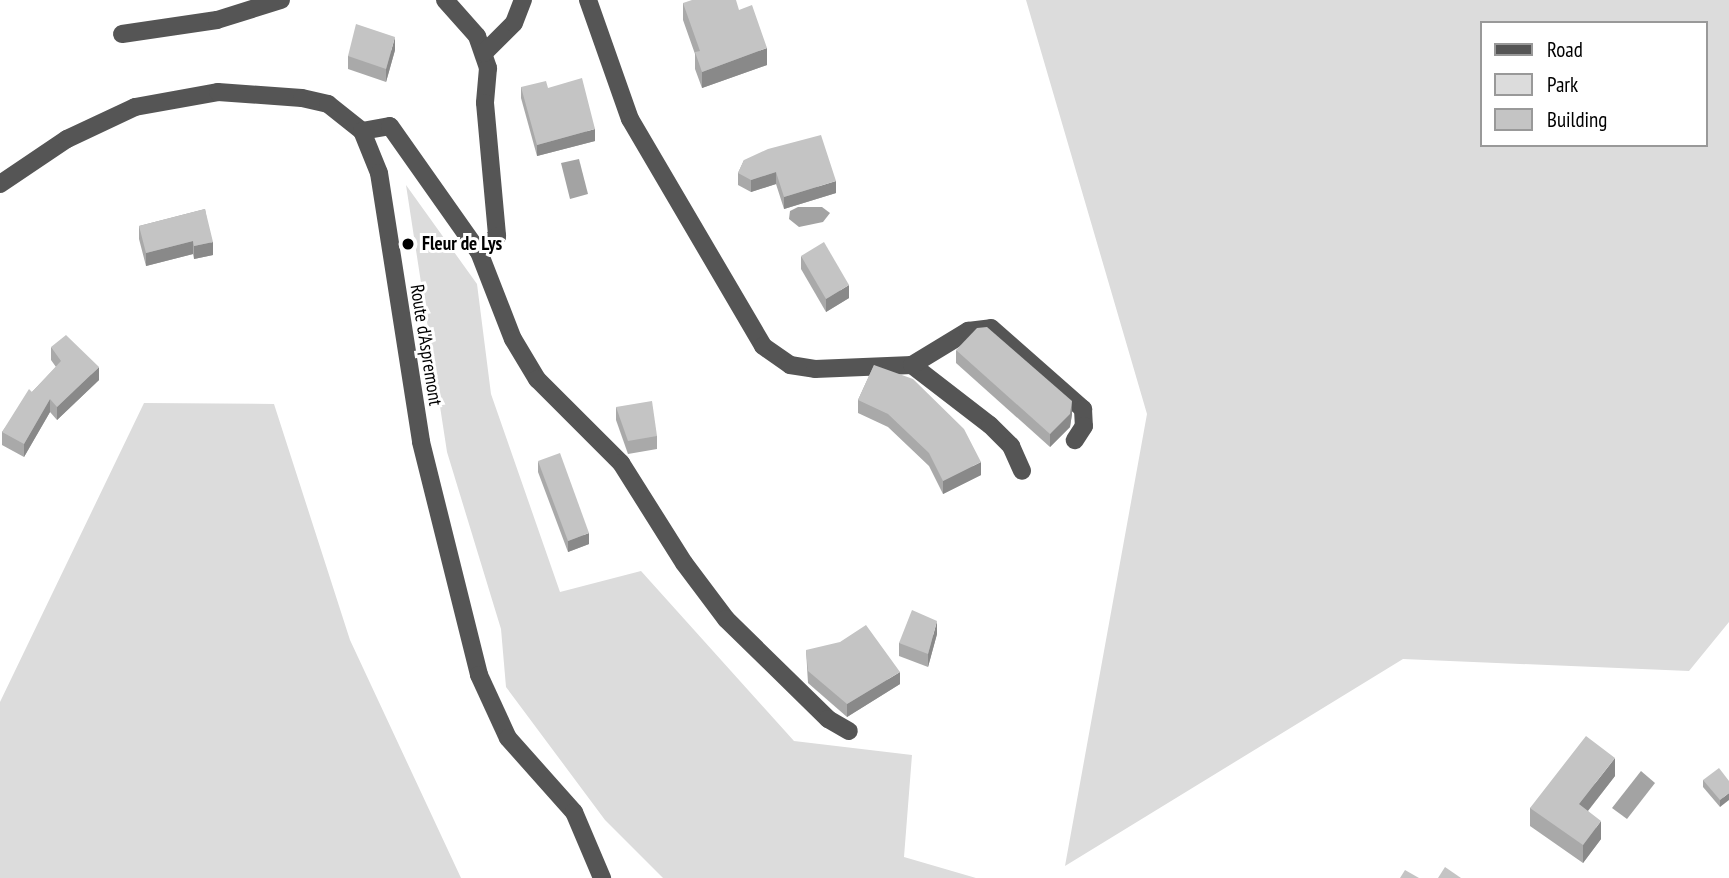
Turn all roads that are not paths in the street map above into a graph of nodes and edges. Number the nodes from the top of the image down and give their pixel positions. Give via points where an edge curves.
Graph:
1 (281, 0) edge
2 (445, 0) edge
3 (523, 0) edge
4 (588, 0) edge
5 (122, 34) dead end
6 (484, 53) junction
7 (362, 131) junction
8 (0, 184) edge
9 (479, 252) junction
10 (912, 365) junction
11 (1075, 440) dead end
12 (1022, 471) dead end
13 (849, 732) dead end
14 (602, 878) edge

1 - 5 street via 217,20
2 - 6 street via 477,36
3 - 6 street via 514,23
4 - 10 street via 631,119 763,346 790,365 816,369
6 - 9 street via 496,236
7 - 8 street, Route d'Aspremont via 328,104 218,92 135,107 67,139
7 - 9 street via 390,126
7 - 14 street, Route d'Aspremont via 379,173 421,442 479,675 508,738 574,812
9 - 13 street via 513,340 537,379 621,463 684,563 726,619 828,719
10 - 11 street via 968,331 991,328 1083,409 1084,426
10 - 12 street via 990,425 1011,446

